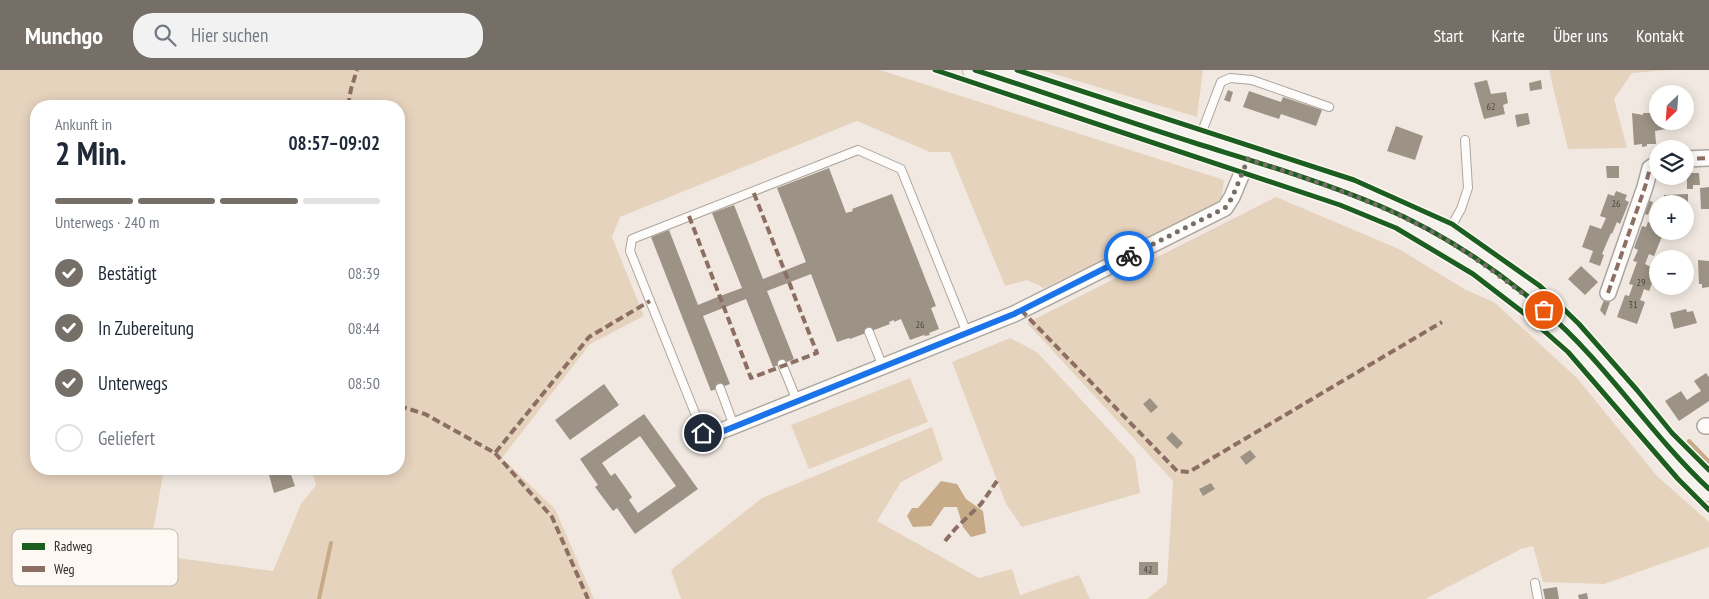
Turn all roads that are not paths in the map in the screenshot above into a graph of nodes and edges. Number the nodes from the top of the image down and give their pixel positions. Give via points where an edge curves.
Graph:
1 (976, 70) edge
2 (1329, 107) dead end
3 (1465, 140) dead end
4 (1197, 144) junction
5 (1709, 158) edge
6 (1248, 159) junction
7 (1694, 159) edge
8 (1649, 173) edge
9 (1444, 239) junction
10 (1608, 294) dead end
11 (869, 332) dead end
12 (967, 333) junction
13 (782, 364) dead end
14 (883, 367) junction
15 (720, 388) dead end
16 (797, 401) junction
17 (734, 426) junction
18 (703, 433) joint
19 (1709, 489) edge
20 (1535, 583) dead end
21 (1538, 599) edge

1 - 4 main road
2 - 4 lane via 1252,80 1230,78 1221,82
3 - 9 lane via 1468,188 1461,209
4 - 6 main road
5 - 7 street
6 - 9 main road via 1381,206
6 - 12 street via 1225,208 1014,314
8 - 10 street
9 - 19 main road via 1500,276 1554,319 1588,352
11 - 14 lane
12 - 14 street
12 - 18 lane via 901,169 858,150 632,239 630,250
13 - 16 lane
14 - 16 street
15 - 17 lane
16 - 17 street
17 - 18 street via 721,432
20 - 21 lane

